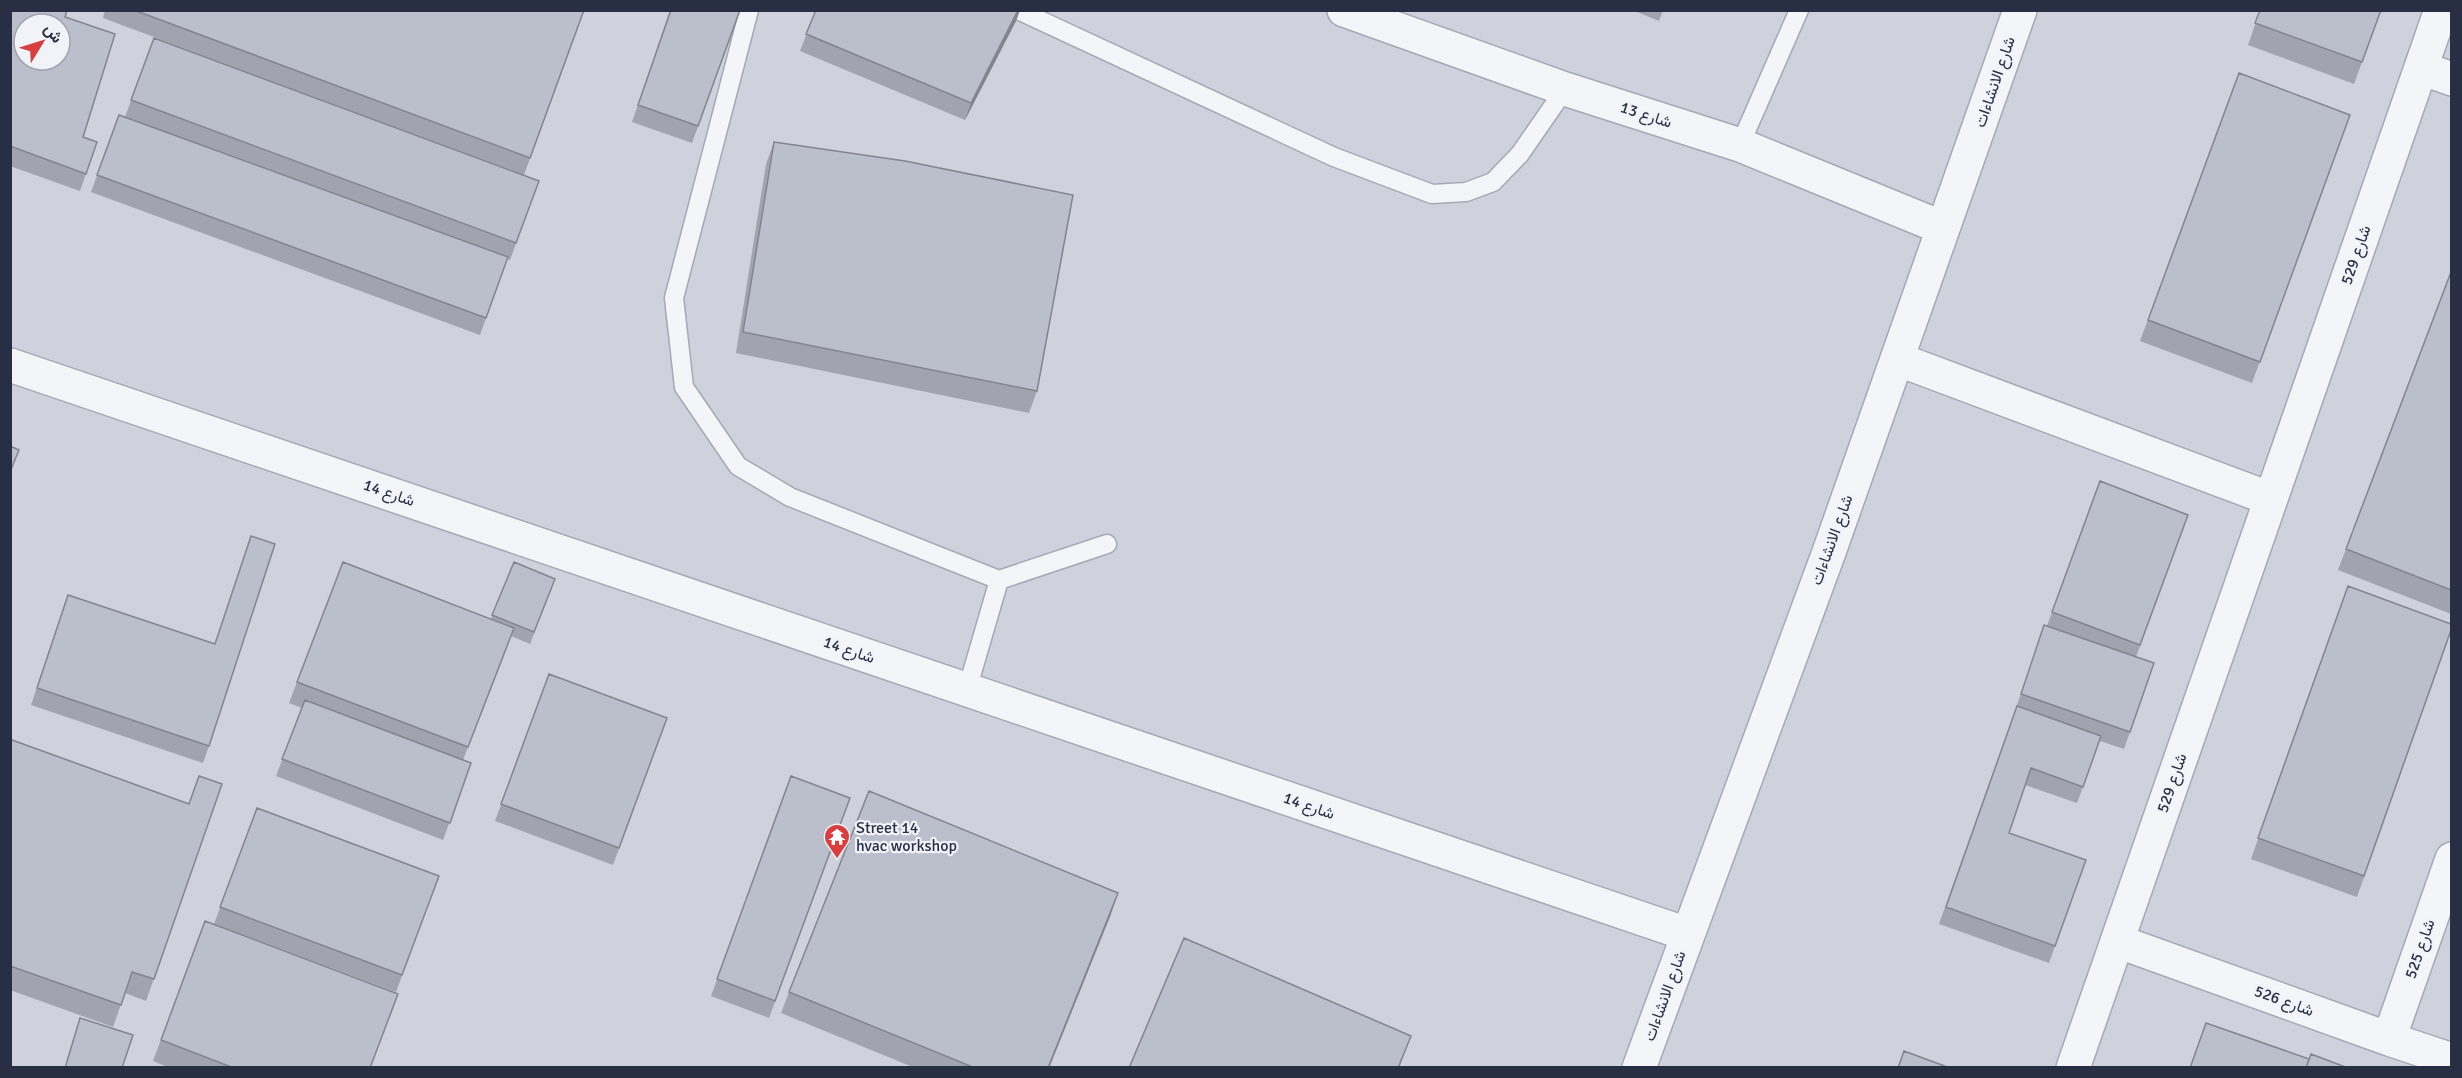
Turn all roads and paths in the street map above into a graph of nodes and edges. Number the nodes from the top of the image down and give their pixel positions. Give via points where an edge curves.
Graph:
1 (749, 10) edge
2 (1018, 10) edge
3 (1344, 10) edge
4 (1799, 10) edge
5 (2020, 10) edge
6 (2441, 10) edge
7 (2421, 68) junction
8 (2451, 79) edge
9 (1565, 89) junction
10 (1740, 145) junction
11 (1943, 228) junction
12 (1897, 359) junction
13 (10, 365) edge
14 (2271, 499) junction
15 (1107, 544) dead end
16 (999, 580) junction
17 (967, 690) junction
18 (2451, 859) edge
19 (1687, 934) junction
20 (2117, 941) junction
21 (2389, 1039) junction
22 (2451, 1060) edge
23 (1639, 1068) edge
24 (2073, 1068) edge

1 - 16 lane via 674,298 684,387 738,466 790,497
2 - 9 lane via 1334,157 1432,194 1466,192 1493,182 1520,154
3 - 9 street, شارع 13
4 - 10 lane
5 - 11 street, شارع الانشاءات
6 - 7 street, شارع 529
7 - 8 street
7 - 14 street, شارع 529
9 - 10 street, شارع 13
10 - 11 street, شارع 13
11 - 12 street, شارع الانشاءات
12 - 14 street
12 - 19 street, شارع الانشاءات
13 - 17 street, شارع 14
14 - 20 street, شارع 529
15 - 16 lane
16 - 17 lane
17 - 19 street, شارع 14
18 - 21 street, شارع 525
19 - 23 street, شارع الانشاءات
20 - 21 street, شارع 526
20 - 24 street, شارع 529
21 - 22 street, شارع 526

